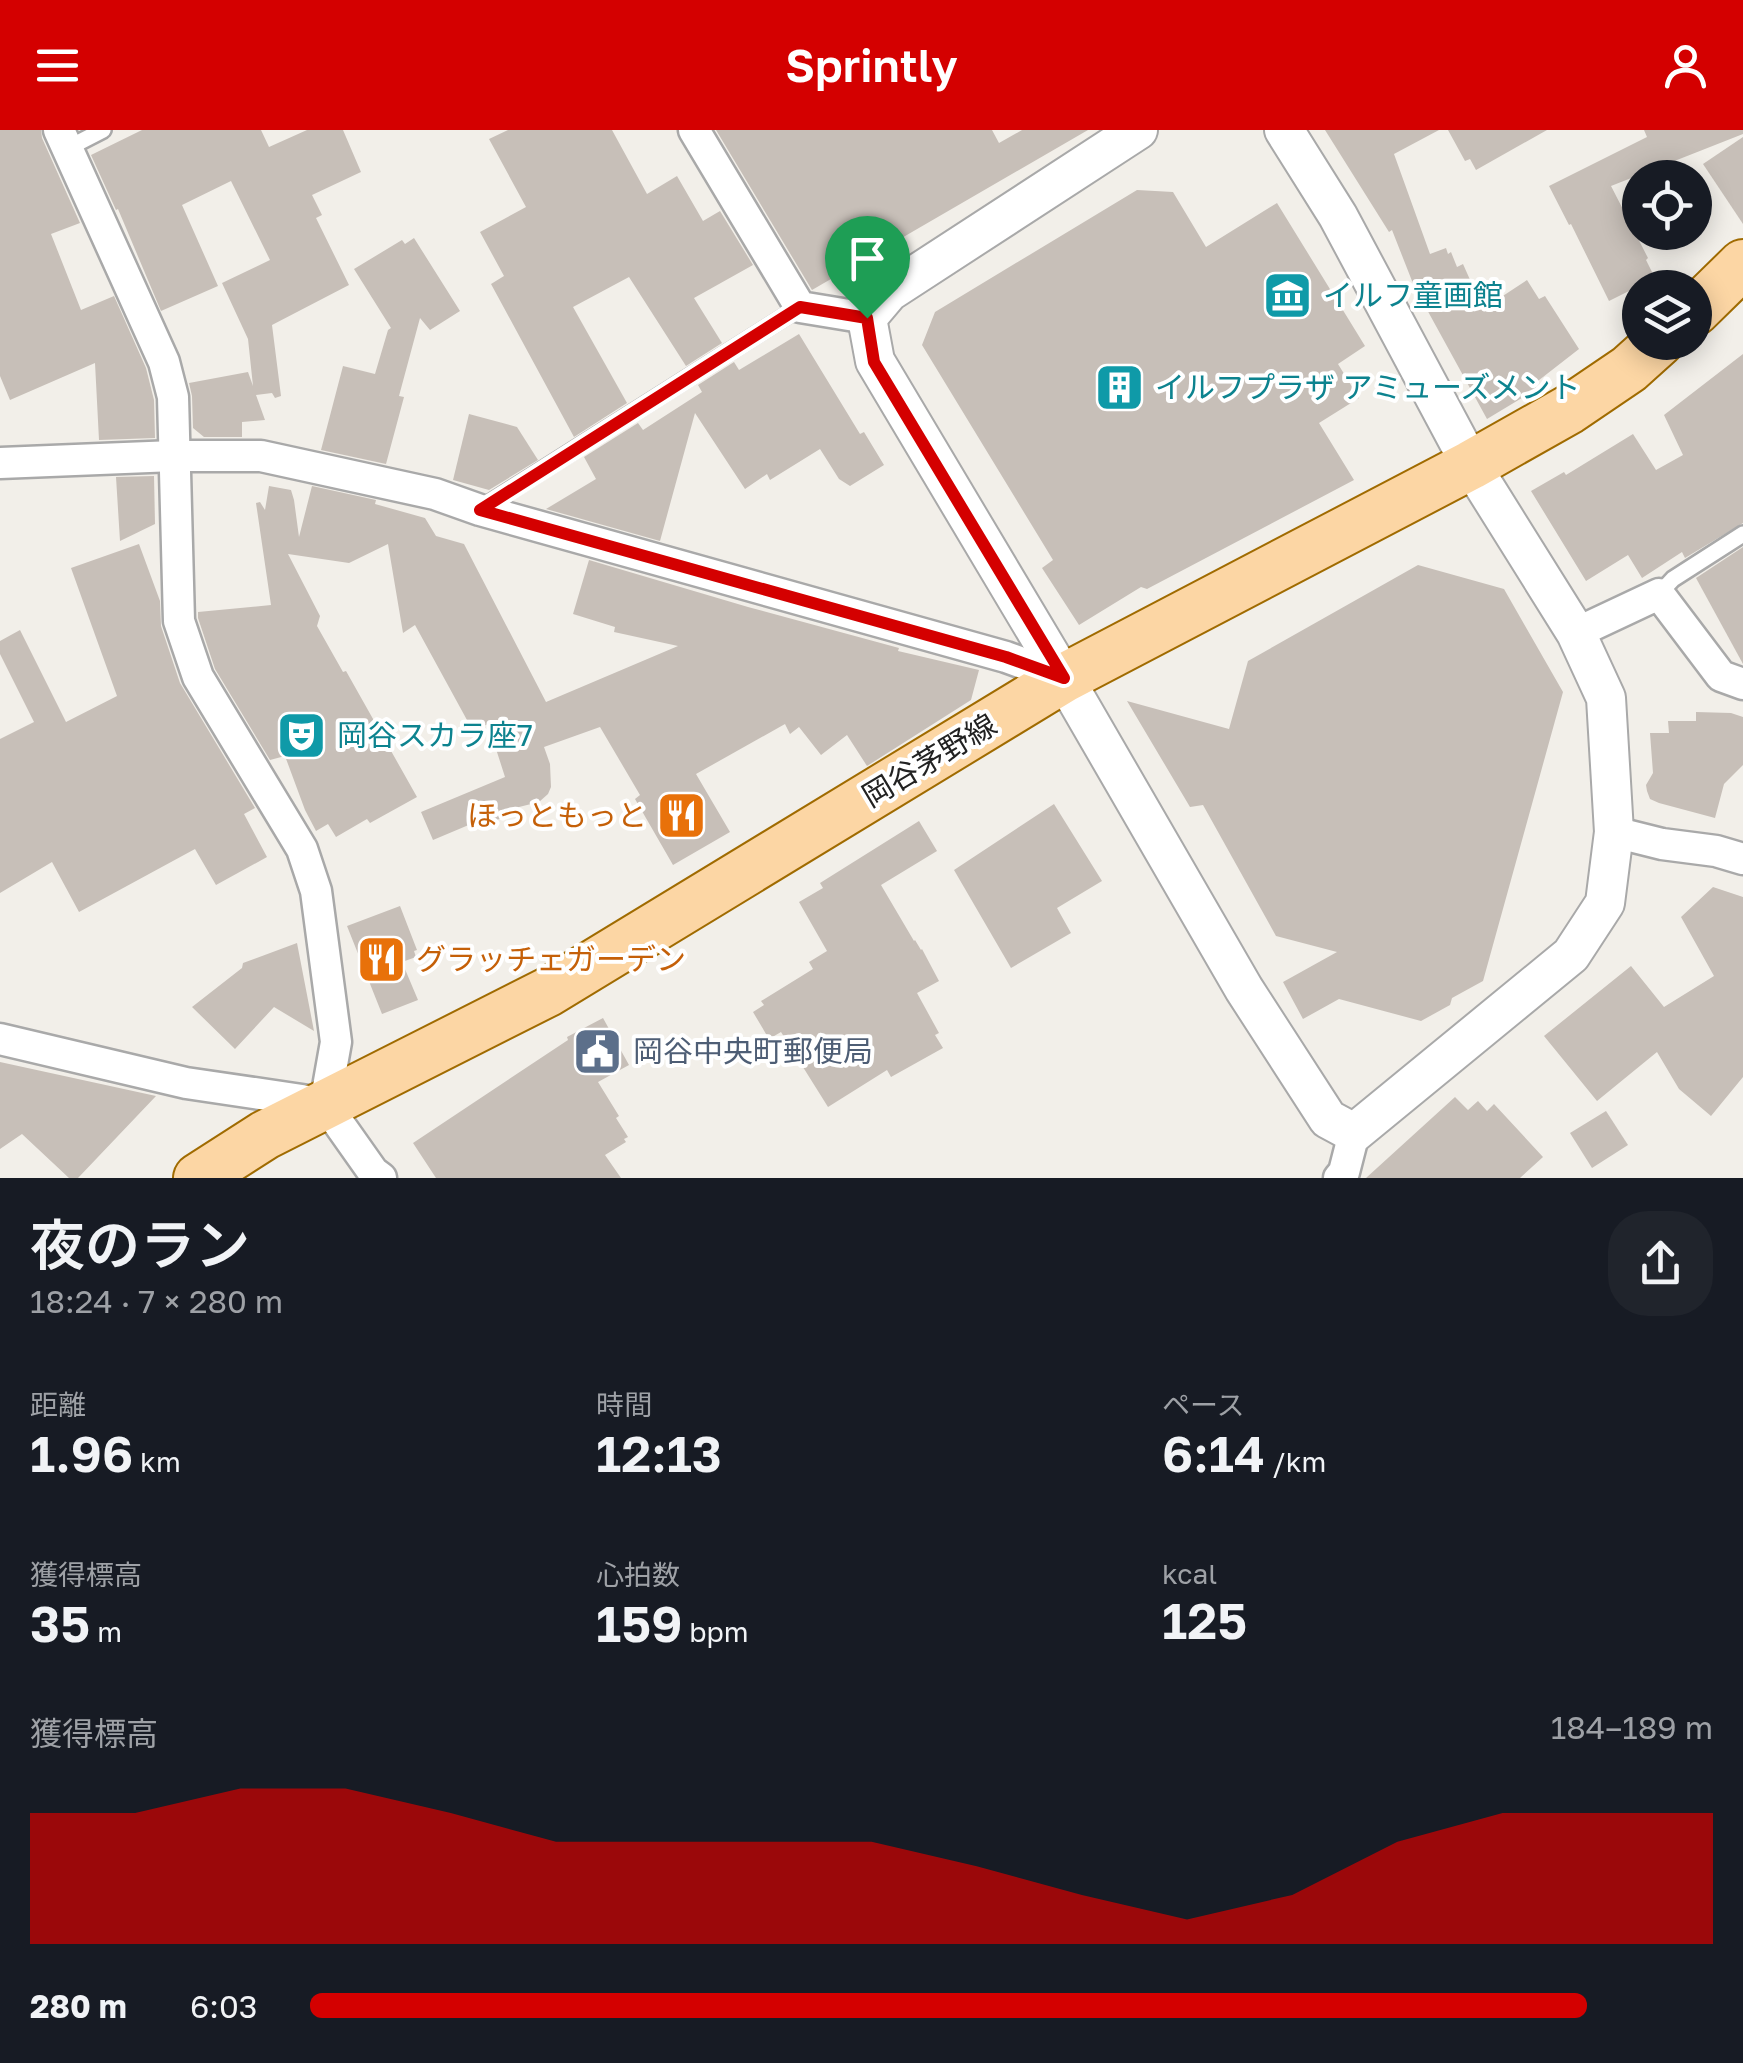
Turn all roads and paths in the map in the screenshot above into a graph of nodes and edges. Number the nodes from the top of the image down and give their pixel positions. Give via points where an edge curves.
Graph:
1 (104, 130) edge
2 (694, 130) edge
3 (1138, 130) edge
4 (1284, 130) edge
5 (63, 139) edge
6 (1743, 264) edge
7 (1712, 294) edge
8 (800, 307) junction
9 (867, 318) junction
10 (1639, 360) edge
11 (174, 456) junction
12 (0, 463) edge
13 (1471, 465) junction
14 (480, 510) junction
15 (1743, 534) edge
16 (1659, 594) junction
17 (1576, 633) junction
18 (1064, 678) junction
19 (1743, 684) edge
20 (1614, 832) junction
21 (1743, 859) edge
22 (0, 1039) edge
23 (326, 1104) junction
24 (1354, 1133) junction
25 (375, 1176) edge
26 (198, 1178) edge
27 (1339, 1178) edge

1 - 5 lane
2 - 8 street
3 - 9 street via 888,292
4 - 13 street via 1338,216
5 - 11 street via 164,362
6 - 7 main road
8 - 9 street
8 - 14 lane
9 - 18 street via 874,362
10 - 13 main road, 岡谷茅野線
11 - 12 street
11 - 14 street via 261,456
11 - 23 street via 179,621 198,677 302,850 316,891 336,1042
13 - 17 street
13 - 18 main road, 岡谷茅野線
14 - 18 street
15 - 16 lane
16 - 17 street
16 - 19 street via 1721,676
17 - 20 street via 1606,698
18 - 23 main road, 岡谷茅野線 via 548,992
18 - 24 street via 1244,989 1328,1119
20 - 21 street
20 - 24 street via 1605,903 1572,956
22 - 23 street via 186,1083
23 - 25 street
23 - 26 main road, 岡谷茅野線
24 - 27 street

